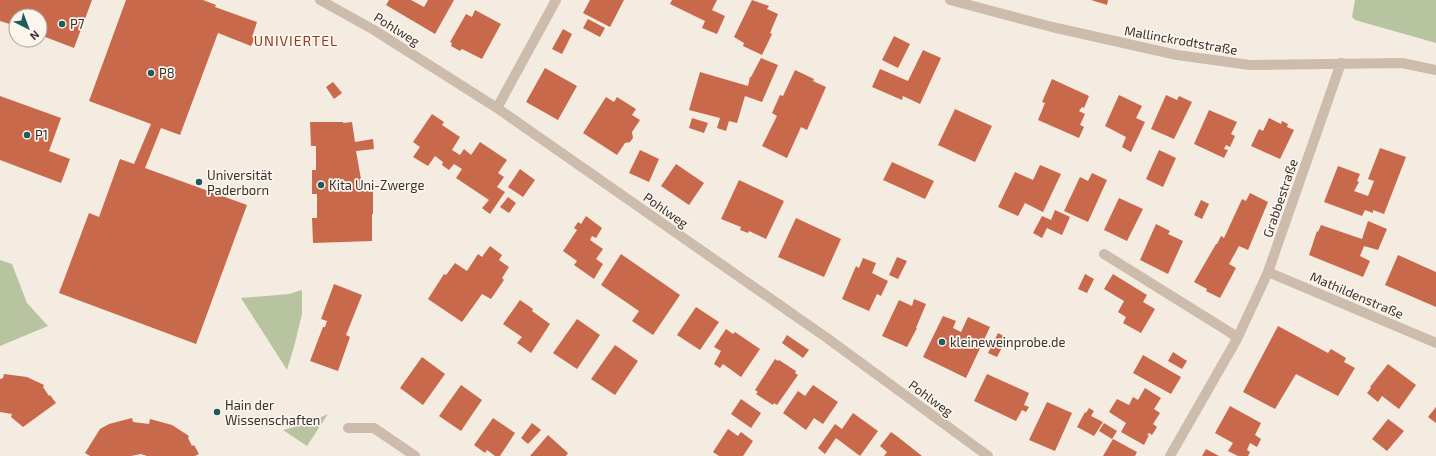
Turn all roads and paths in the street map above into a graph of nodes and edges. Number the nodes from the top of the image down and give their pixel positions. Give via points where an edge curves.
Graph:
1 (320, 0) edge
2 (556, 0) edge
3 (953, 0) edge
4 (1341, 63) junction
5 (1436, 70) edge
6 (497, 108) junction
7 (1104, 254) dead end
8 (1268, 272) junction
9 (1237, 339) junction
10 (1436, 343) edge
11 (348, 428) dead end
12 (415, 456) edge
13 (988, 456) edge
14 (1170, 456) edge

1 - 6 street, Pohlweg via 374,30
2 - 6 street
3 - 4 street, Mallinckrodtstraße via 1052,27 1177,55 1250,64
4 - 5 street, Mallinckrodtstraße via 1402,63
4 - 8 street, Grabbestraße
6 - 13 street, Pohlweg via 827,338
7 - 9 street
8 - 9 street, Grabbestraße
8 - 10 street, Mathildenstraße
9 - 14 street, Grabbestraße
11 - 12 street via 374,428

